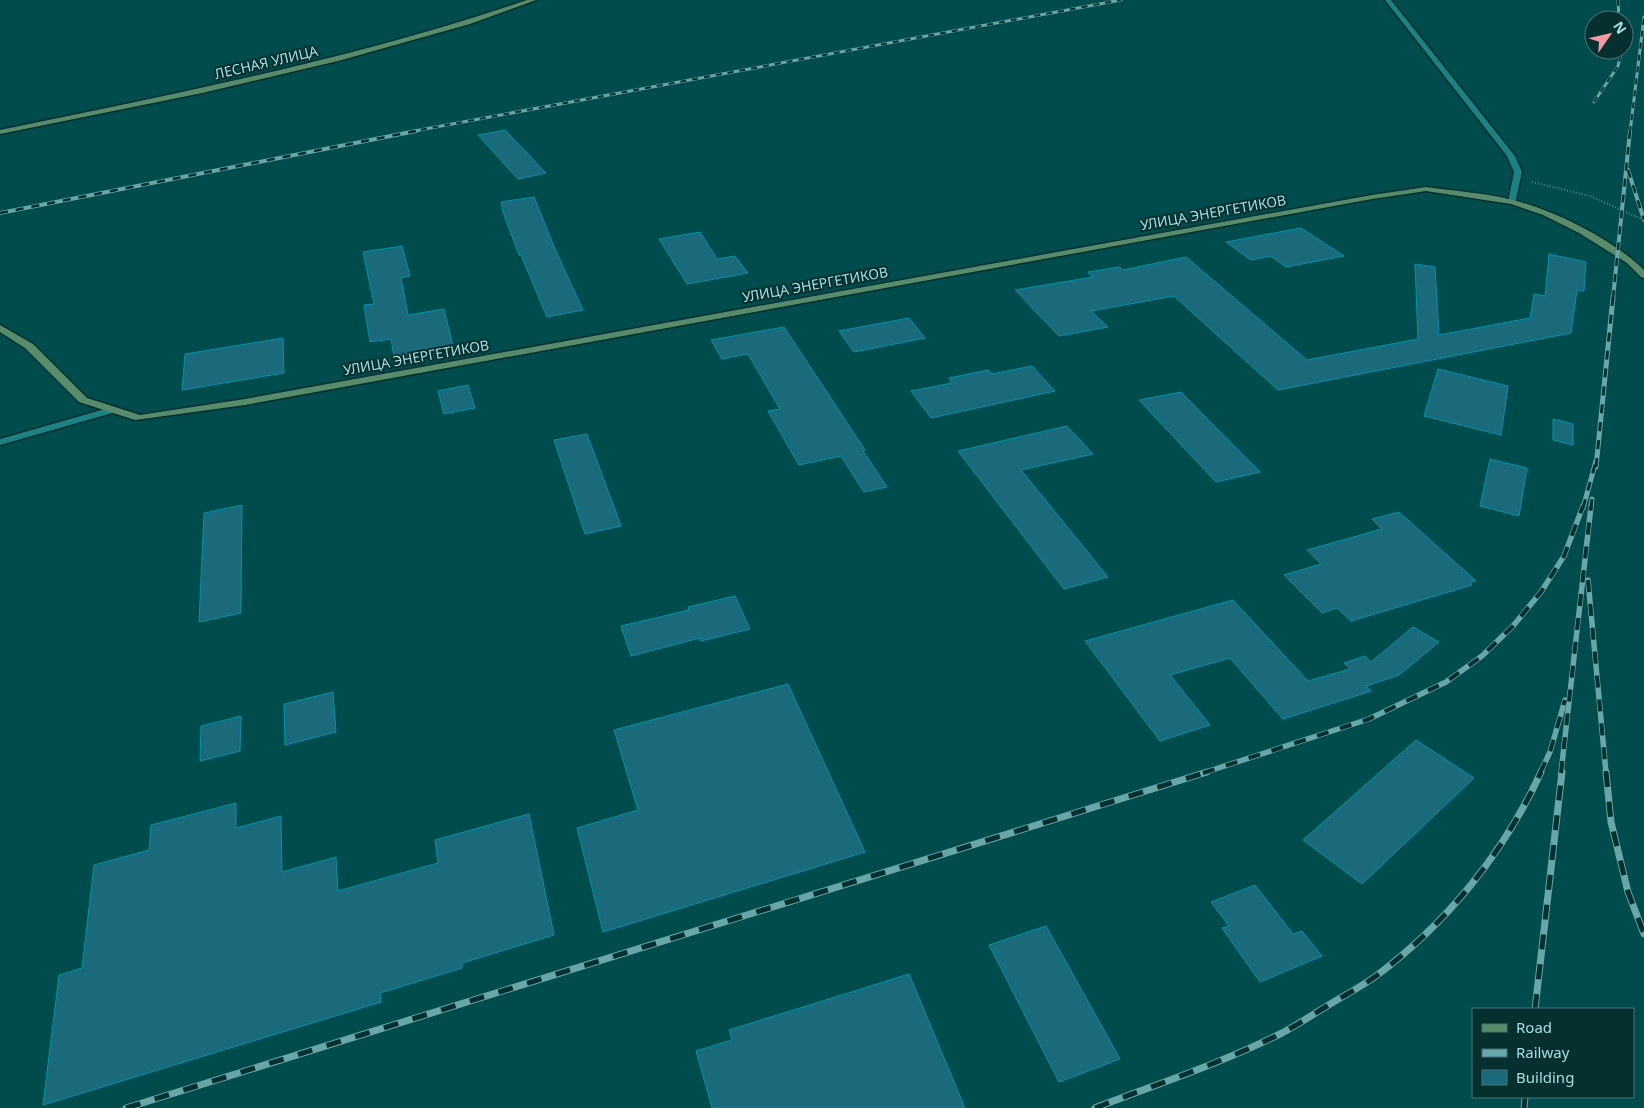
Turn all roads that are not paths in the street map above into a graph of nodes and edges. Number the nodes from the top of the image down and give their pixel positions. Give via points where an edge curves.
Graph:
1 (533, 0) edge
2 (1388, 0) edge
3 (0, 132) edge
4 (1512, 202) junction
5 (1644, 275) edge
6 (0, 328) edge
7 (112, 410) junction
8 (0, 442) edge

1 - 3 main road, ЛЕСНАЯ УЛИЦА via 418,37 323,62
2 - 4 street via 1516,164 1518,179
4 - 5 main road, УЛИЦА ЭНЕРГЕТИКОВ via 1574,226 1630,260
4 - 7 main road, УЛИЦА ЭНЕРГЕТИКОВ via 1426,189 1372,197 245,402 139,418
6 - 7 main road, УЛИЦА ЭНЕРГЕТИКОВ via 29,346 83,400
7 - 8 street

